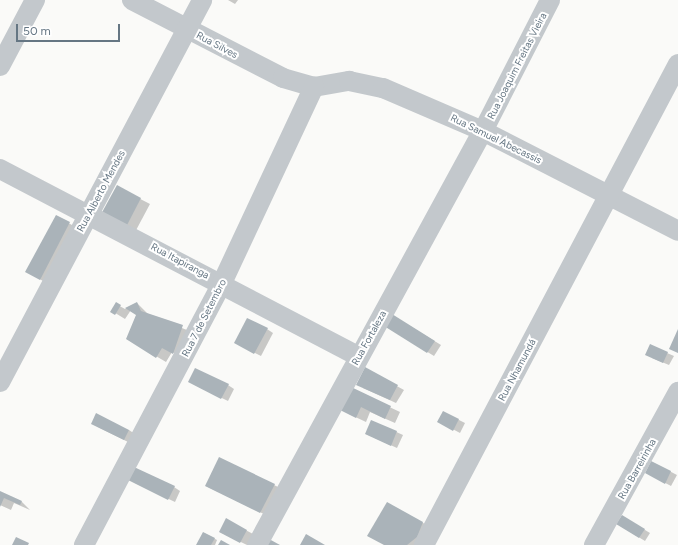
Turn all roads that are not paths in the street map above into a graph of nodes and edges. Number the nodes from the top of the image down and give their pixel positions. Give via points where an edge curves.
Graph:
1 (35, 0) edge
2 (132, 0) edge
3 (202, 0) edge
4 (550, 0) edge
5 (186, 29) junction
6 (678, 64) edge
7 (0, 66) edge
8 (309, 86) junction
9 (483, 131) junction
10 (0, 169) edge
11 (610, 196) junction
12 (90, 214) junction
13 (678, 231) edge
14 (222, 283) junction
15 (358, 356) junction
16 (0, 382) edge
17 (678, 392) edge
18 (84, 545) edge
19 (257, 545) edge
20 (424, 545) edge
21 (594, 545) edge

1 - 7 street
2 - 5 street, Rua Silves
3 - 5 street, Rua Alberto Mendes
4 - 9 street, Rua Joaquim Freitas Vieira
5 - 8 street, Rua Silves via 263,69
5 - 12 street, Rua Alberto Mendes
6 - 11 street, Rua Nhamundá
8 - 9 street, Rua Samuel Abecassis via 349,81 371,84
8 - 14 street, Rua 7 de Setembro
9 - 11 street, Rua Samuel Abecassis
9 - 15 street, Rua Fortaleza
10 - 12 street, Rua Itapiranga
11 - 13 street, Rua Samuel Abecassis
11 - 20 street, Rua Nhamundá
12 - 14 street, Rua Itapiranga
12 - 16 street, Rua Alberto Mendes
14 - 15 street, Rua Itapiranga
14 - 18 street, Rua 7 de Setembro
15 - 19 street, Rua Fortaleza
17 - 21 street, Rua Barreirinha

